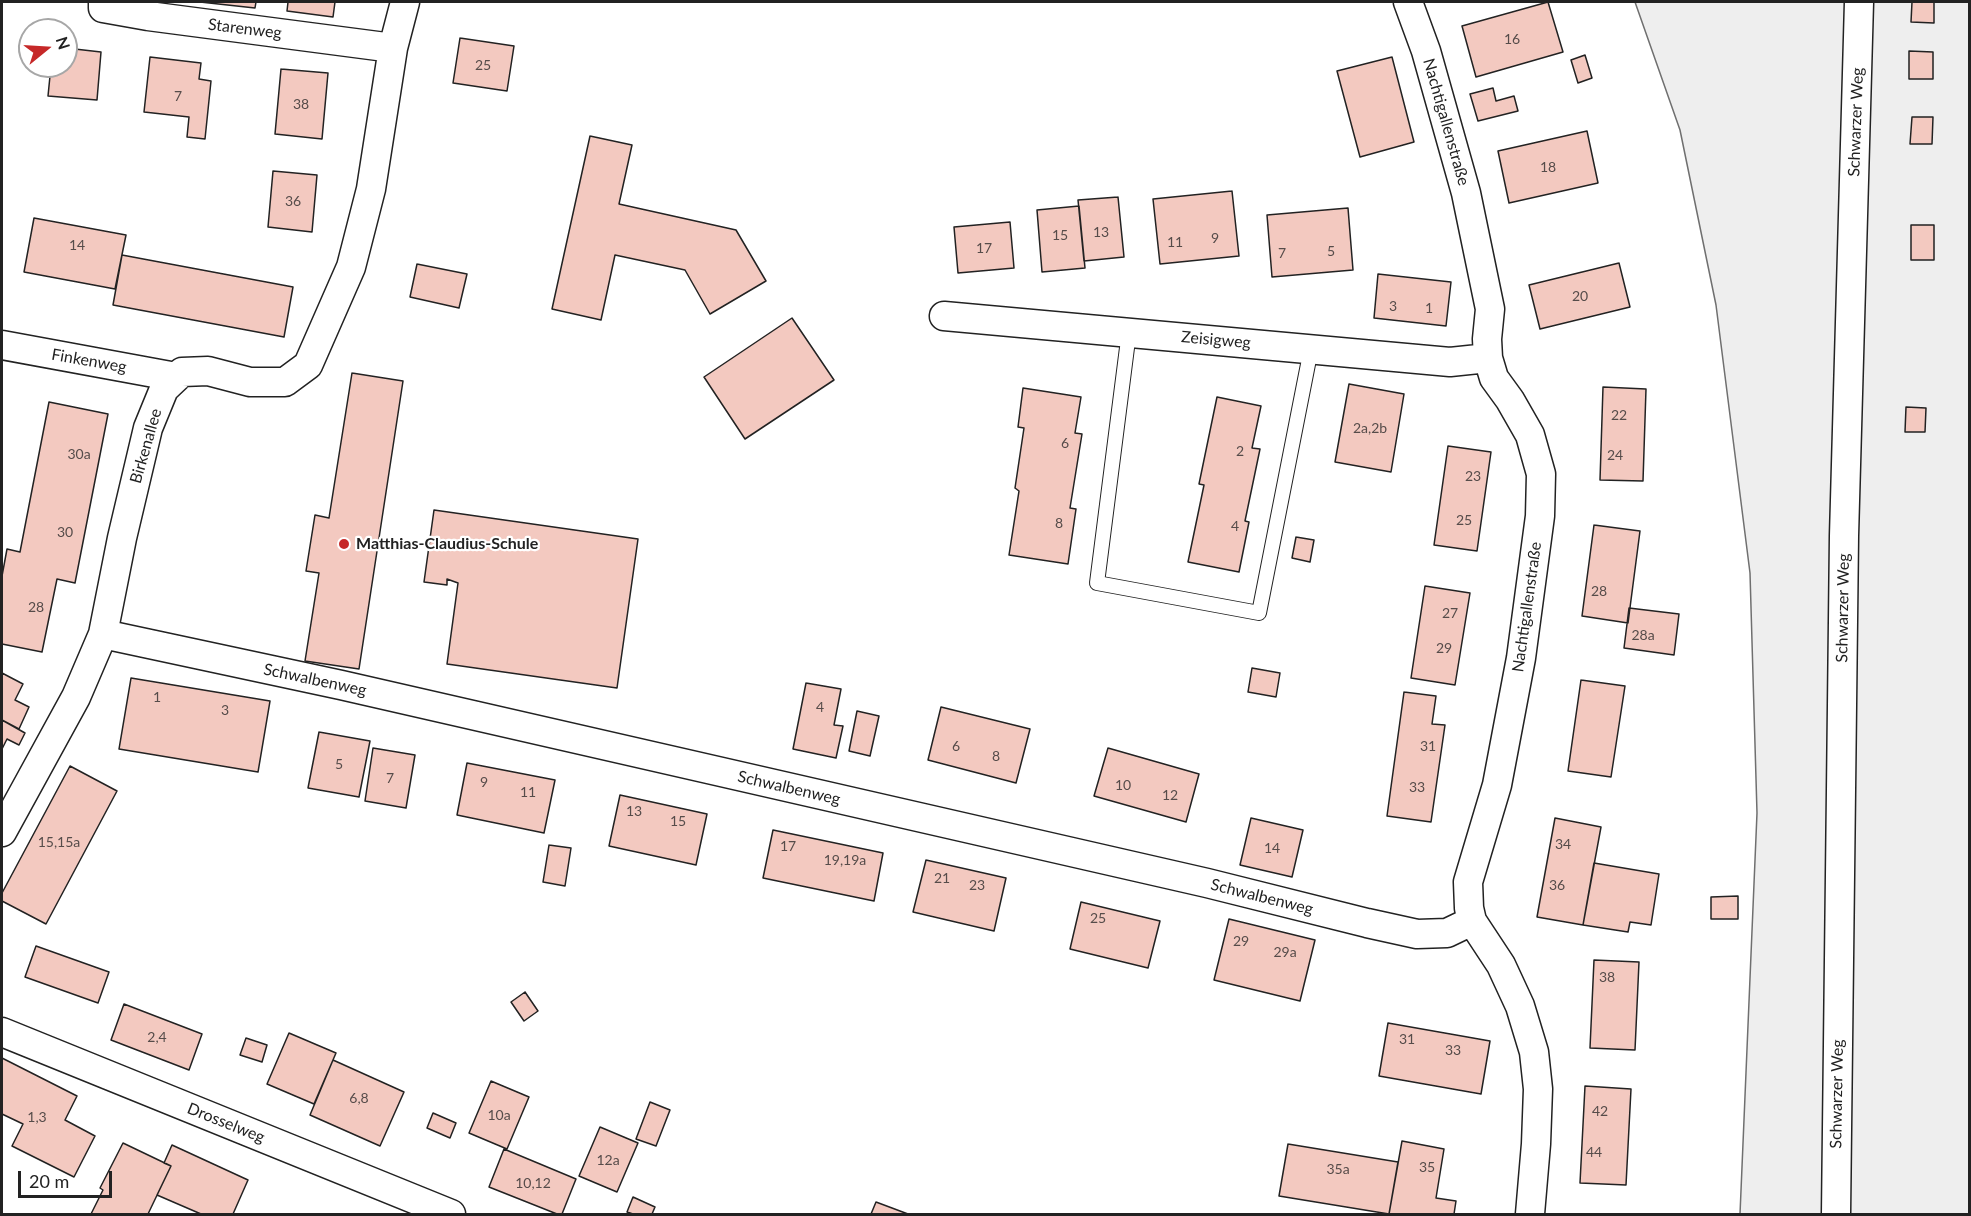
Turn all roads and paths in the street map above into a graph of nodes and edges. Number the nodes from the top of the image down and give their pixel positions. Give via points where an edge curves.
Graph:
1 (405, 2) edge
2 (1408, 2) edge
3 (1859, 2) edge
4 (97, 4) edge
5 (393, 48) junction
6 (944, 316) dead end
7 (1129, 332) junction
8 (2, 345) edge
9 (1311, 349) junction
10 (1488, 358) junction
11 (176, 377) junction
12 (103, 634) junction
13 (2, 832) edge
14 (1472, 921) junction
15 (2, 1032) edge
16 (451, 1215) edge
17 (1530, 1215) edge
18 (1836, 1215) edge

1 - 5 street
2 - 10 street, Nachtigallenstraße via 1466,193 1490,309
3 - 18 street, Schwarzer Weg via 1844,536
4 - 5 street, Starenweg via 207,24
5 - 11 street via 371,189 351,267 308,365 285,382 250,382 207,371 182,372
6 - 7 street, Zeisigweg
7 - 9 street, Zeisigweg
7 - 9 lane via 1097,583 1259,613
8 - 11 street, Finkenweg
9 - 10 street, Zeisigweg via 1450,362
10 - 14 street, Nachtigallenstraße via 1494,378 1530,435 1540,474 1540,516 1521,658 1497,785 1468,882
11 - 12 street, Birkenallee via 164,389 148,428
12 - 13 street, Birkenallee via 76,697
12 - 14 street, Schwalbenweg via 341,685 1407,932 1447,933
14 - 17 street, Nachtigallenstraße via 1501,965 1520,1006 1534,1052 1538,1089
15 - 16 street, Drosselweg

